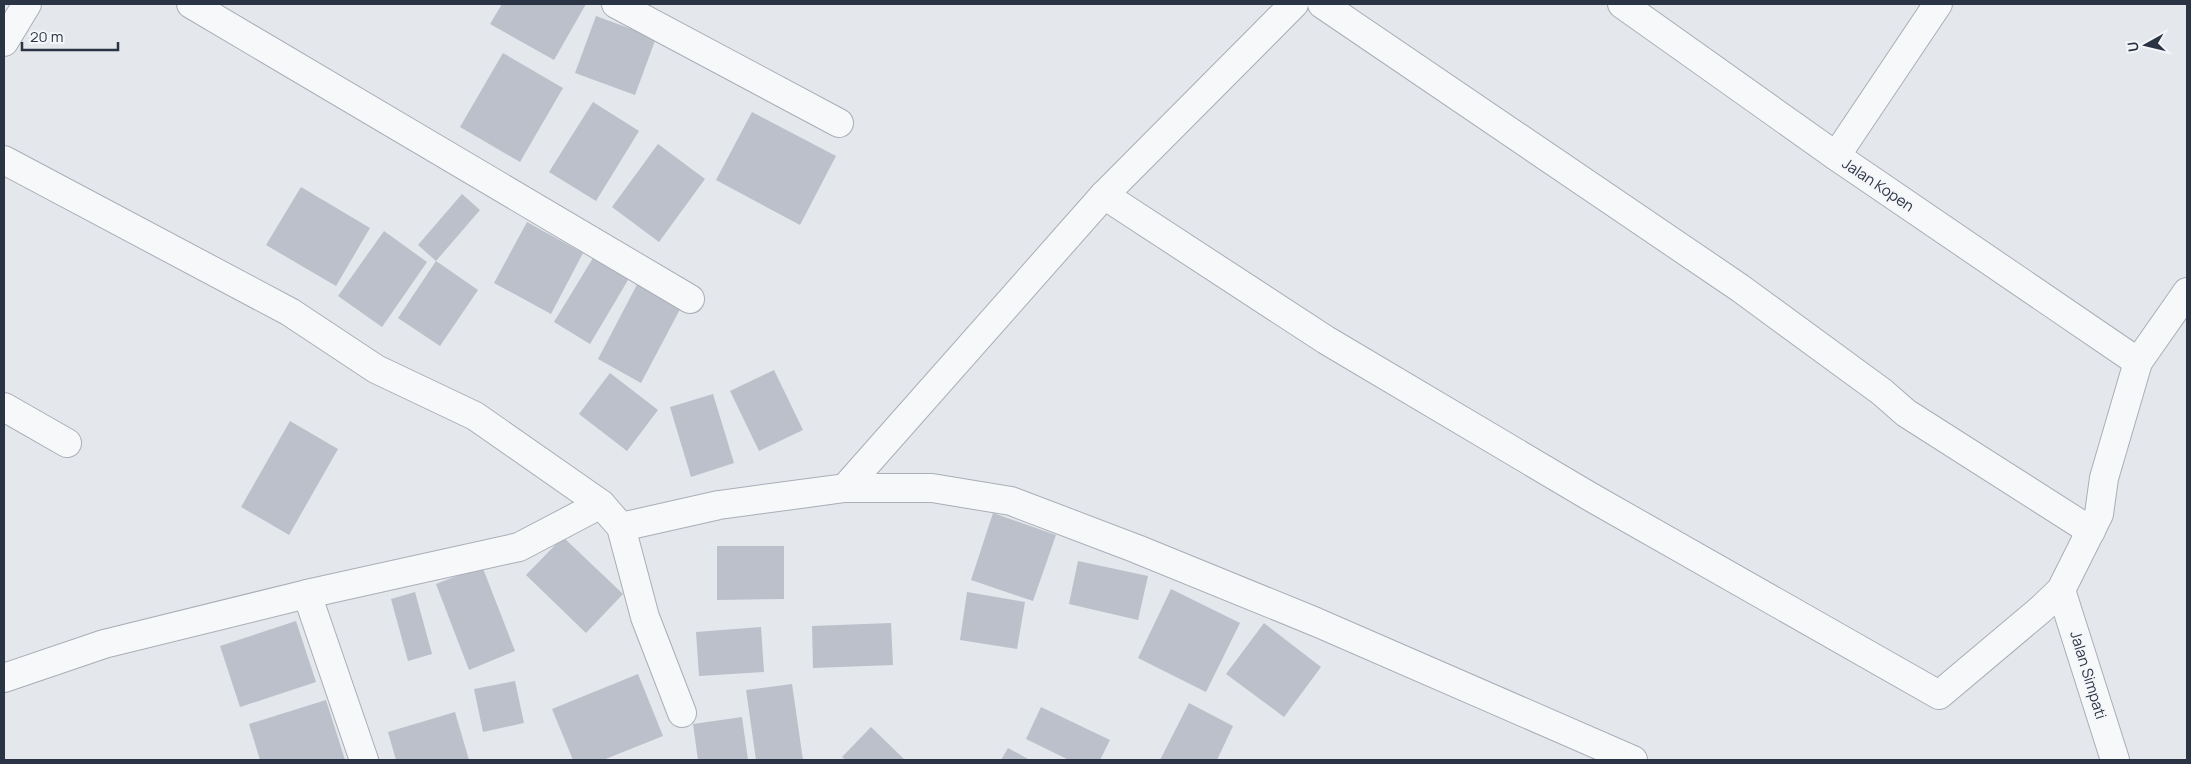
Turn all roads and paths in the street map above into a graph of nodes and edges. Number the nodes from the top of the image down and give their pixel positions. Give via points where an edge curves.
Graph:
1 (27, 4) edge
2 (191, 4) edge
3 (616, 4) edge
4 (1294, 4) edge
5 (1322, 4) edge
6 (1622, 4) edge
7 (1938, 4) edge
8 (4, 42) edge
9 (838, 123) dead end
10 (1836, 156) junction
11 (4, 160) edge
12 (1104, 195) junction
13 (2187, 292) edge
14 (690, 299) dead end
15 (2179, 321) edge
16 (2138, 362) junction
17 (4, 406) edge
18 (67, 443) dead end
19 (845, 488) junction
20 (601, 504) junction
21 (621, 528) junction
22 (2091, 531) junction
23 (2061, 590) junction
24 (307, 594) junction
25 (4, 678) edge
26 (682, 713) dead end
27 (364, 760) edge
28 (1633, 760) edge
29 (2115, 760) edge

1 - 8 street
2 - 14 street
3 - 9 street
4 - 12 street
5 - 22 street via 1740,288 1906,412
6 - 10 street, Jalan Kopen
7 - 10 street
10 - 16 street, Jalan Kopen
11 - 20 street via 290,312 376,368 475,416
12 - 19 street
12 - 23 street via 1334,345 1589,496 1939,695
13 - 15 street
15 - 16 street
16 - 22 street via 2104,478 2099,514
17 - 18 street
19 - 21 street via 719,505
19 - 28 street via 932,488 1011,501 1316,622
20 - 21 street
20 - 24 street via 519,547
21 - 26 street via 645,617
22 - 23 street
23 - 29 street, Jalan Simpati
24 - 25 street via 104,644
24 - 27 street

